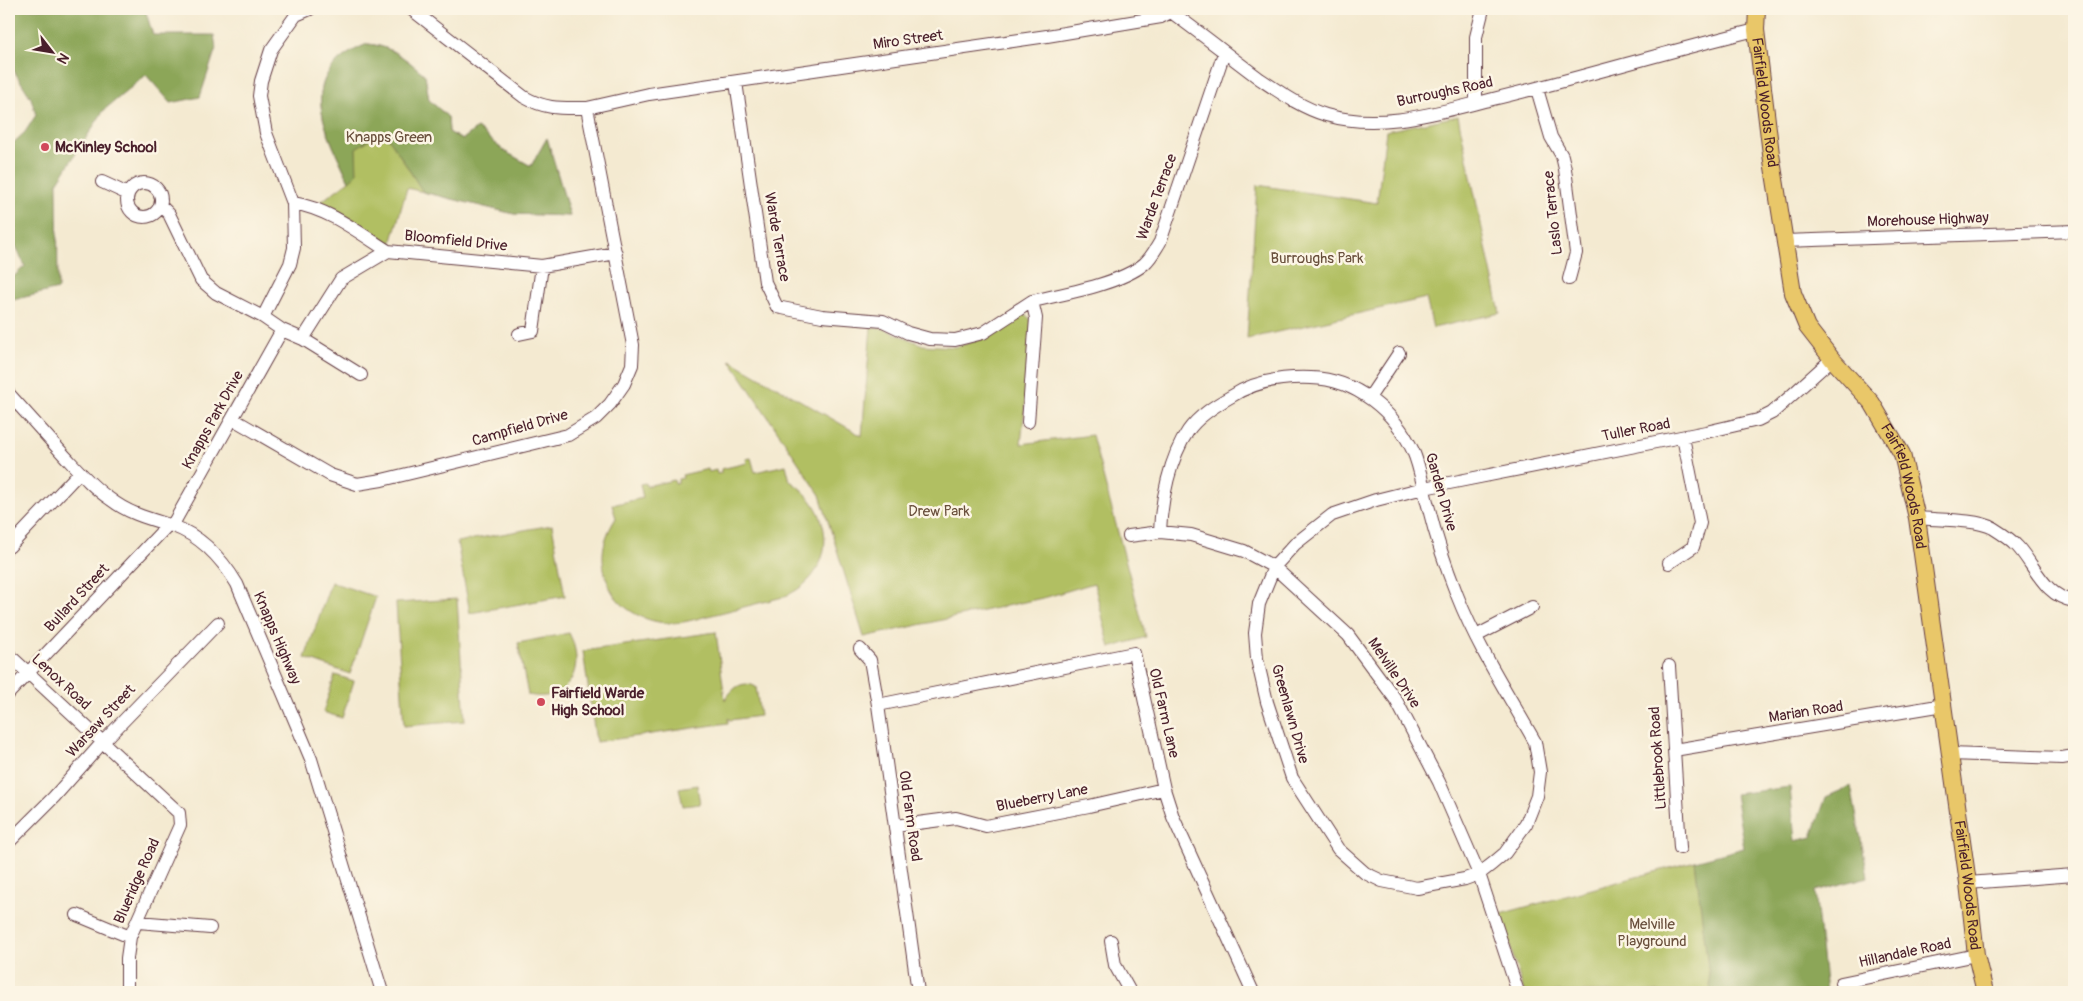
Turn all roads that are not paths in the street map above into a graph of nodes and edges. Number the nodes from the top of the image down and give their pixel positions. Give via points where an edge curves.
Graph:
1 (310, 9) edge
2 (411, 9) edge
3 (1483, 9) edge
4 (1757, 9) edge
5 (1169, 10) edge
6 (293, 12) edge
7 (1756, 30) junction
8 (1224, 53) junction
9 (736, 82) junction
10 (1537, 89) junction
11 (1476, 103) junction
12 (587, 108) junction
13 (102, 182) dead end
14 (128, 194) junction
15 (293, 203) junction
16 (160, 205) junction
17 (2074, 231) edge
18 (1784, 241) junction
19 (388, 251) junction
20 (616, 253) junction
21 (542, 266) junction
22 (1569, 279) dead end
23 (1032, 301) junction
24 (263, 317) junction
25 (282, 330) junction
26 (518, 334) dead end
27 (303, 339) junction
28 (1399, 353) dead end
29 (1832, 358) junction
30 (361, 375) dead end
31 (9, 395) edge
32 (1369, 398) junction
33 (233, 419) junction
34 (1028, 422) dead end
35 (1683, 437) junction
36 (80, 472) junction
37 (1424, 488) junction
38 (1917, 518) junction
39 (170, 526) junction
40 (1160, 532) junction
41 (1129, 536) dead end
42 (9, 547) edge
43 (1669, 563) dead end
44 (1274, 568) junction
45 (2074, 601) edge
46 (1532, 607) dead end
47 (218, 623) dead end
48 (1476, 636) junction
49 (860, 649) dead end
50 (9, 655) edge
51 (1669, 666) dead end
52 (28, 674) junction
53 (9, 693) edge
54 (878, 705) junction
55 (1944, 705) junction
56 (102, 743) junction
57 (1674, 750) junction
58 (1950, 754) junction
59 (2074, 756) edge
60 (1164, 789) junction
61 (179, 814) joint
62 (895, 826) junction
63 (9, 842) edge
64 (1680, 848) dead end
65 (1479, 874) junction
66 (2074, 875) edge
67 (1968, 883) junction
68 (78, 915) dead end
69 (138, 922) junction
70 (210, 928) dead end
71 (130, 937) junction
72 (1111, 941) dead end
73 (1976, 955) junction
74 (1841, 983) dead end
75 (126, 992) edge
76 (382, 992) edge
77 (918, 992) edge
78 (1130, 992) edge
79 (1253, 992) edge
80 (1518, 992) edge
81 (1985, 992) edge

1 - 6 street
2 - 12 street, Miro Street via 524,97 540,106
3 - 11 street via 1476,37
4 - 7 main road, Fairfield Woods Road
5 - 8 street, Burroughs Road
5 - 9 street, Miro Street via 1161,17 1047,36
6 - 15 street via 265,62 259,96 266,133
7 - 10 street, Burroughs Road
7 - 18 main road, Fairfield Woods Road
8 - 11 street, Burroughs Road via 1287,98 1326,116 1360,121 1398,120
8 - 23 street, Warde Terrace via 1160,242 1153,254 1145,264 1127,275
9 - 12 street, Miro Street via 649,94
9 - 23 street, Warde Terrace via 765,282 777,307 822,316 883,320 908,333 930,339 955,340 983,333
10 - 11 street, Burroughs Road
10 - 22 street, Laslo Terrace via 1550,137 1562,156 1565,170 1576,253
12 - 20 street, Campfield Drive
13 - 14 street
14 - 16 street via 135,185 151,184 159,192
14 - 16 street via 128,207 136,215 153,214
15 - 19 street via 312,206 337,218
15 - 24 street via 294,248 290,264
16 - 24 street via 169,214 201,280 216,293
17 - 18 street, Morehouse Highway
18 - 29 main road, Fairfield Woods Road via 1793,294 1807,326
19 - 21 street, Bloomfield Drive
19 - 27 street, Bloomfield Drive via 341,279
20 - 21 street, Bloomfield Drive
20 - 33 street, Campfield Drive via 633,345 632,365 610,404 596,418 568,435 358,484 330,475
21 - 26 street via 533,331
23 - 34 street via 1036,318
24 - 25 street
25 - 27 street
25 - 33 street, Knapps Park Drive
27 - 30 street
28 - 32 street
29 - 35 street, Tuller Road via 1772,414 1741,425
29 - 38 main road, Fairfield Woods Road via 1872,403 1902,454
31 - 36 street, Knapps Highway
32 - 37 street, Garden Drive via 1398,423 1413,451
32 - 40 street, Garden Drive via 1349,386 1320,378 1288,377 1243,390 1210,409 1188,431 1170,471
33 - 39 street, Knapps Park Drive
35 - 37 street, Tuller Road
35 - 43 street via 1700,523 1693,547
36 - 39 street, Knapps Highway via 108,499 127,511
36 - 42 street
37 - 44 street, Greenlawn Drive via 1332,515 1295,544
37 - 48 street, Garden Drive via 1447,568
38 - 45 street via 1992,527 2018,546 2047,588
38 - 55 main road, Fairfield Woods Road
39 - 52 street, Bullard Street
39 - 76 street, Knapps Highway via 194,537 211,550 225,564 237,584 312,762
40 - 41 street, Melville Drive
40 - 44 street, Melville Drive via 1218,542 1244,551
44 - 65 street, Melville Drive via 1348,635 1396,700 1439,782
44 - 65 street, Greenlawn Drive via 1259,604 1255,633 1257,659 1267,702 1292,778 1314,814 1351,862 1382,881 1416,888
46 - 48 street
47 - 56 street, Warsaw Street
48 - 65 street, Garden Drive via 1535,742 1540,772 1537,796 1526,824 1505,853
49 - 54 street, Old Farm Road via 870,660
50 - 52 street, Lenox Road
51 - 57 street, Littlebrook Road
52 - 53 street, Bullard Street
52 - 56 street, Lenox Road
54 - 60 street, Old Farm Lane via 1134,654
54 - 62 street, Old Farm Road
55 - 57 street, Marian Road
55 - 58 main road, Fairfield Woods Road
56 - 61 street, Lenox Road
56 - 63 street, Warsaw Street
57 - 64 street, Littlebrook Road
58 - 59 street
58 - 67 main road, Fairfield Woods Road
60 - 62 street, Blueberry Lane via 986,826 956,818
60 - 79 street, Old Farm Lane via 1173,817
61 - 69 street, Blueridge Road via 180,825
62 - 77 street, Old Farm Road
65 - 80 street, Melville Drive
66 - 67 street
67 - 73 main road, Fairfield Woods Road
68 - 71 street
69 - 70 street
69 - 71 street, Blueridge Road
71 - 75 street, Blueridge Road
72 - 78 street via 1115,965
73 - 74 street, Hillandale Road
73 - 81 main road, Fairfield Woods Road

